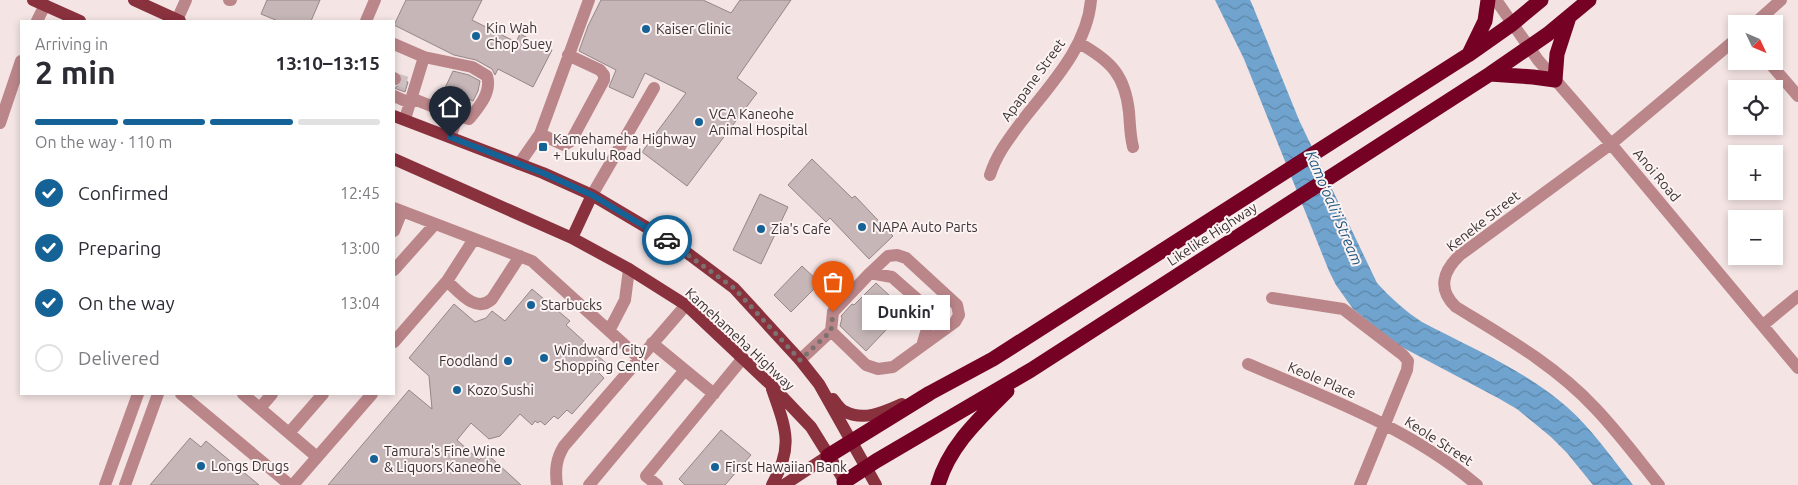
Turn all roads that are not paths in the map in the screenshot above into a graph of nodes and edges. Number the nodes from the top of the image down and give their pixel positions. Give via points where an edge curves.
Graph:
1 (134, 0) edge
2 (186, 0) edge
3 (375, 0) edge
4 (589, 0) edge
5 (1091, 0) edge
6 (1488, 0) edge
7 (1496, 0) edge
8 (1541, 0) edge
9 (1588, 0) edge
10 (1781, 0) edge
11 (45, 1) edge
12 (1764, 15) edge
13 (1570, 16) junction
14 (37, 20) edge
15 (78, 20) edge
16 (179, 20) edge
17 (366, 20) edge
18 (1512, 24) junction
19 (1079, 43) junction
20 (395, 45) edge
21 (1728, 46) edge
22 (1529, 47) junction
23 (568, 55) junction
24 (1468, 55) junction
25 (424, 57) junction
26 (20, 64) edge
27 (1776, 70) edge
28 (1490, 74) junction
29 (1555, 80) junction
30 (654, 88) dead end
31 (411, 92) junction
32 (395, 96) edge
33 (1798, 96) edge
34 (458, 116) junction
35 (399, 117) edge
36 (0, 123) edge
37 (540, 134) junction
38 (450, 137) junction
39 (1611, 144) junction
40 (1133, 147) dead end
41 (395, 159) edge
42 (519, 164) junction
43 (990, 175) dead end
44 (592, 195) junction
45 (398, 209) edge
46 (435, 224) junction
47 (395, 226) edge
48 (474, 238) junction
49 (572, 238) junction
50 (520, 256) junction
51 (395, 269) edge
52 (629, 269) junction
53 (870, 273) junction
54 (447, 281) junction
55 (1798, 296) edge
56 (1272, 298) dead end
57 (686, 305) junction
58 (1763, 325) junction
59 (605, 326) junction
60 (831, 331) junction
61 (395, 341) edge
62 (652, 343) junction
63 (922, 346) junction
64 (639, 358) junction
65 (743, 358) junction
66 (800, 360) junction
67 (1248, 364) dead end
68 (1798, 368) edge
69 (685, 370) junction
70 (1024, 374) junction
71 (771, 384) junction
72 (818, 384) junction
73 (930, 392) junction
74 (714, 394) junction
75 (138, 395) edge
76 (158, 395) edge
77 (183, 395) edge
78 (244, 395) edge
79 (271, 395) edge
80 (321, 395) edge
81 (371, 395) edge
82 (260, 408) junction
83 (1385, 424) junction
84 (289, 433) junction
85 (852, 442) junction
86 (828, 456) junction
87 (317, 457) junction
88 (866, 468) junction
89 (642, 480) edge
90 (844, 484) edge
91 (105, 485) edge
92 (124, 485) edge
93 (292, 485) edge
94 (557, 485) edge
95 (589, 485) edge
96 (657, 485) edge
97 (772, 485) edge
98 (784, 485) edge
99 (876, 485) edge
100 (938, 485) edge
101 (1360, 485) edge
102 (1477, 485) edge
103 (1658, 485) edge

1 - 16 main road
2 - 16 street
3 - 17 street
4 - 23 street
5 - 19 street, Apapane Street via 1087,24
6 - 24 highway via 1483,27
7 - 18 street, Anoi Road
8 - 18 highway, Likelike Highway
9 - 13 highway, Likelike Highway
10 - 12 street
11 - 14 street
11 - 15 main road
13 - 22 highway, Likelike Highway
13 - 29 highway via 1557,54
18 - 22 street, Anoi Road
18 - 24 highway, Likelike Highway
19 - 40 street via 1107,61 1119,76 1127,95
19 - 43 street, Apapane Street via 1000,150
20 - 25 street
21 - 39 street, Keneke Street
22 - 28 highway, Likelike Highway
22 - 29 street, Anoi Road
23 - 37 street
23 - 37 street via 600,70 604,80 571,141 564,145
24 - 73 highway, Likelike Highway via 993,359
25 - 31 street
25 - 34 street via 472,67 487,76 489,83 482,104 469,119
26 - 36 street
27 - 33 street
28 - 29 highway
28 - 70 highway, Likelike Highway
29 - 39 street, Anoi Road
30 - 44 street
31 - 32 street
31 - 34 street
31 - 35 street
34 - 38 street
35 - 38 main road
37 - 42 street
38 - 42 main road
39 - 58 street, Anoi Road
39 - 103 street, Keneke Street via 1460,255 1448,268 1445,289 1456,307 1535,356 1596,408
41 - 49 main road, Kamehameha Highway
42 - 44 main road
44 - 49 main road
44 - 66 main road via 678,246 734,288
45 - 46 street
45 - 47 street
46 - 48 street
46 - 51 street
48 - 50 street
48 - 54 street
49 - 52 main road, Kamehameha Highway
50 - 54 street via 486,304 471,302
50 - 59 street via 537,264
52 - 57 main road, Kamehameha Highway
52 - 59 street via 625,300 610,330
53 - 60 street via 833,312
53 - 63 street via 892,277 925,306 930,319
53 - 63 street via 888,256 906,258 957,305 959,315 955,322
54 - 61 street
55 - 58 street
56 - 83 street via 1343,309 1403,355 1408,361 1407,370
57 - 62 street
57 - 65 main road, Kamehameha Highway
58 - 68 street, Anoi Road
59 - 64 street
60 - 63 street via 866,365 878,369 893,367
60 - 66 street
62 - 64 street
62 - 69 street
64 - 94 street via 564,446 557,458
65 - 71 main road, Kamehameha Highway
65 - 74 street
66 - 72 main road
67 - 83 street, Keole Place
69 - 74 street
69 - 95 street
70 - 88 highway, Likelike Highway
70 - 100 highway via 960,440 946,462
71 - 86 main road, Kamehameha Highway via 810,427
71 - 97 main road via 786,438 784,459
72 - 73 main road via 844,411 863,416 878,414
72 - 85 main road
73 - 85 highway, Likelike Highway
74 - 89 street
75 - 91 street
76 - 92 street
77 - 93 street
78 - 82 street
79 - 82 street
80 - 84 street
81 - 87 street
82 - 84 street
83 - 101 street
83 - 102 street, Keole Street via 1430,450
84 - 87 street
85 - 86 highway, Likelike Highway
85 - 88 main road
86 - 90 main road, Kamehameha Highway
86 - 98 main road
87 - 93 street
88 - 90 highway, Likelike Highway
88 - 99 main road
89 - 96 street

